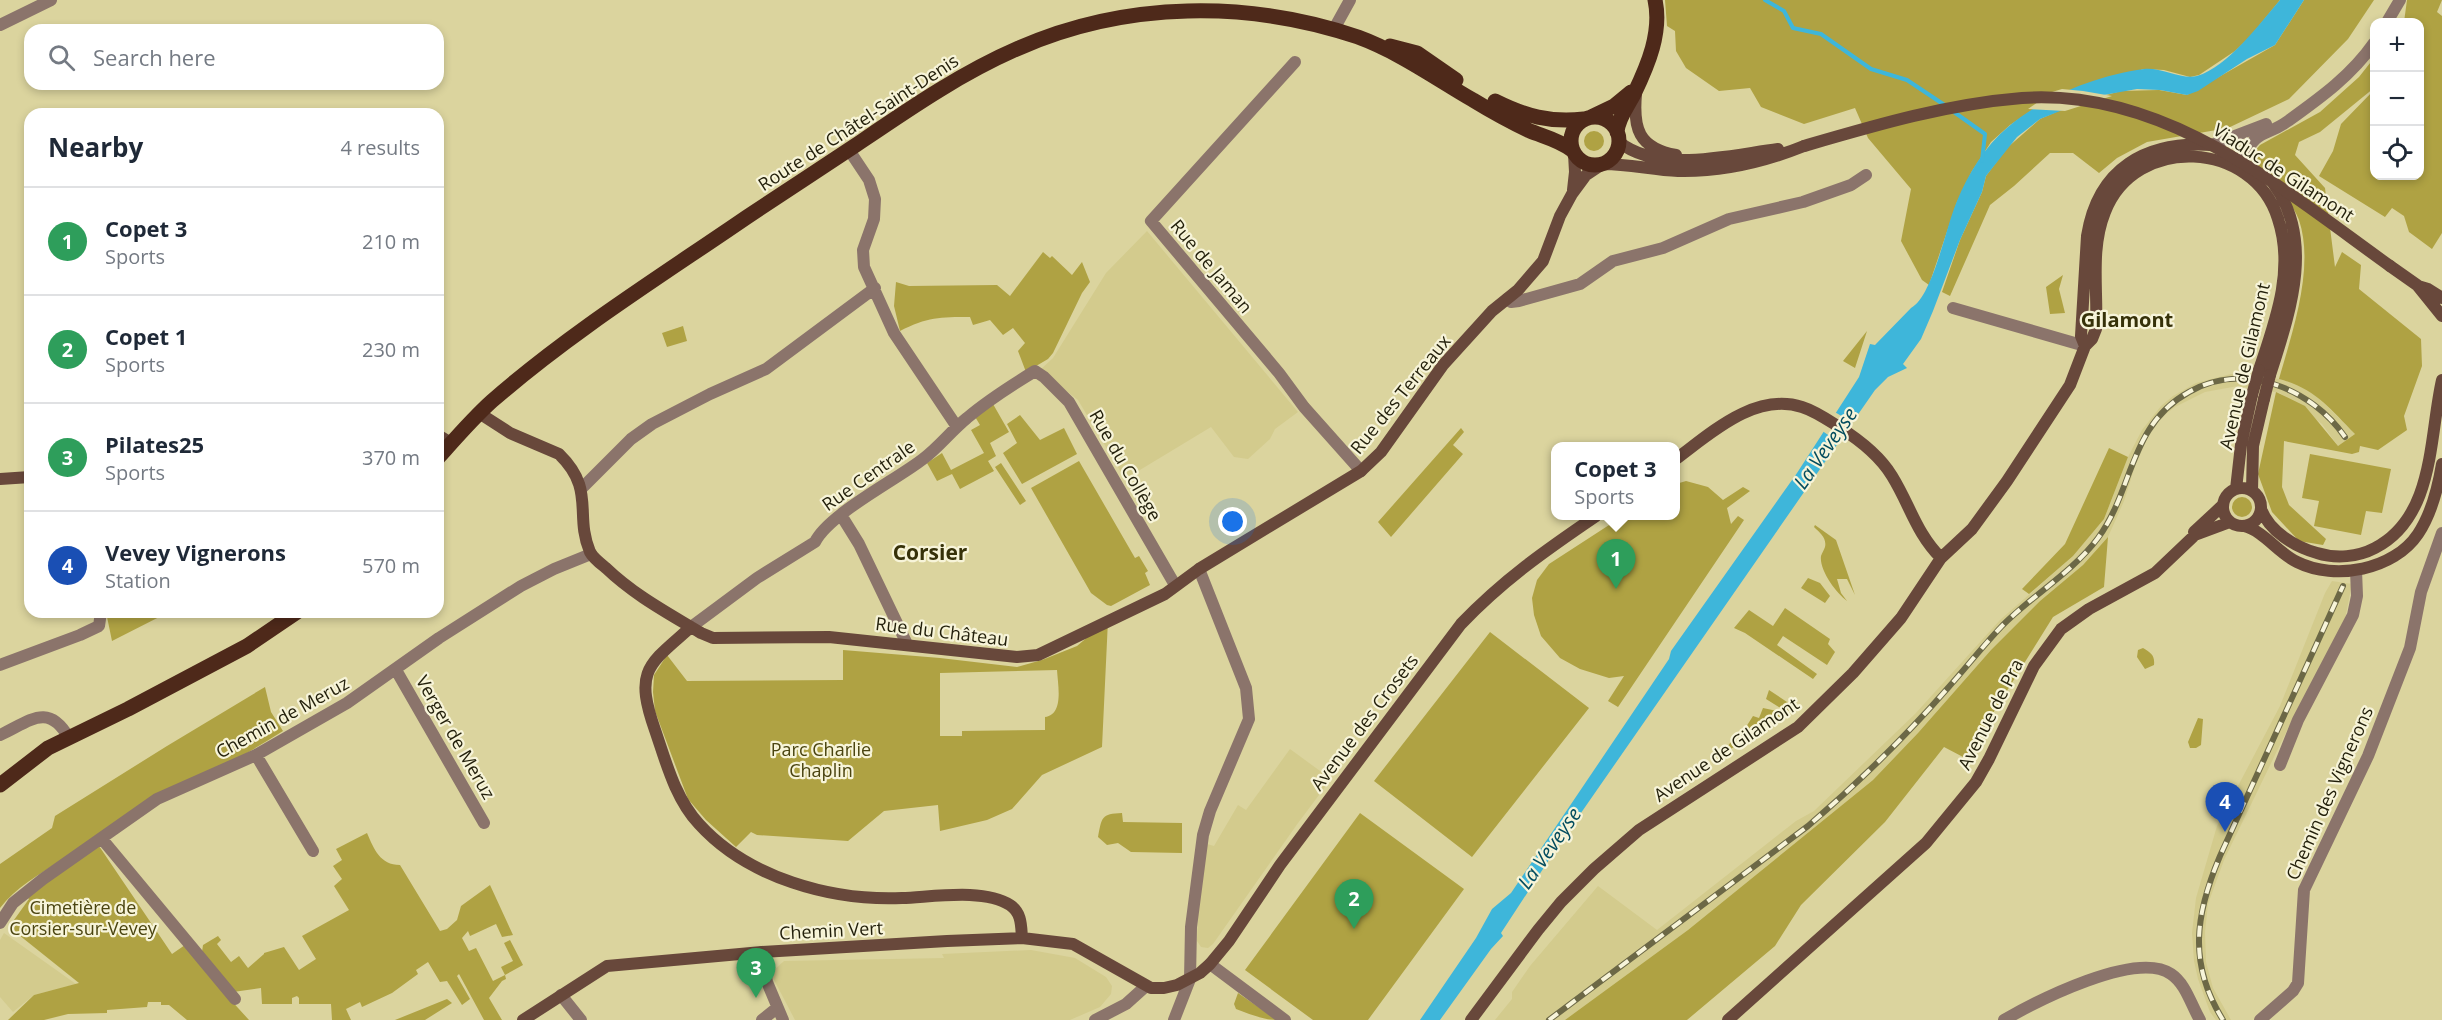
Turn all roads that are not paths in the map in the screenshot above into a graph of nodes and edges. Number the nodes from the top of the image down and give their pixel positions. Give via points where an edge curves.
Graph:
1 (51, 0) edge
2 (1350, 0) edge
3 (1656, 0) edge
4 (2400, 0) edge
5 (2389, 18) edge
6 (0, 25) edge
7 (1334, 29) junction
8 (1372, 43) junction
9 (2370, 48) edge
10 (1296, 62) dead end
11 (1638, 86) junction
12 (2296, 114) junction
13 (1588, 118) junction
14 (1618, 137) junction
15 (2211, 145) junction
16 (849, 150) junction
17 (1573, 152) junction
18 (2243, 158) junction
19 (1713, 161) junction
20 (1603, 164) junction
21 (1866, 175) dead end
22 (1572, 194) junction
23 (2417, 285) junction
24 (874, 288) junction
25 (2442, 298) edge
26 (1507, 299) junction
27 (1953, 308) dead end
28 (2442, 316) edge
29 (2085, 346) junction
30 (1035, 371) joint
31 (2265, 373) junction
32 (2442, 380) edge
33 (2258, 397) junction
34 (479, 413) junction
35 (957, 426) junction
36 (2438, 426) edge
37 (445, 439) edge
38 (1680, 456) edge
39 (2442, 464) edge
40 (1361, 471) junction
41 (24, 477) edge
42 (0, 479) edge
43 (582, 488) junction
44 (2236, 489) junction
45 (2252, 491) junction
46 (2223, 505) junction
47 (2261, 509) junction
48 (841, 515) junction
49 (1590, 520) edge
50 (2230, 522) junction
51 (2244, 526) junction
52 (2442, 533) edge
53 (2190, 538) junction
54 (591, 554) junction
55 (1941, 558) junction
56 (1199, 569) junction
57 (2356, 570) junction
58 (1175, 585) junction
59 (100, 618) edge
60 (288, 618) edge
61 (691, 627) junction
62 (907, 644) junction
63 (0, 665) edge
64 (396, 670) junction
65 (0, 735) edge
66 (69, 738) junction
67 (256, 755) junction
68 (2280, 765) dead end
69 (0, 785) edge
70 (484, 823) dead end
71 (102, 839) junction
72 (313, 851) dead end
73 (0, 923) edge
74 (1022, 938) junction
75 (762, 952) junction
76 (1210, 964) junction
77 (1190, 979) junction
78 (1146, 986) junction
79 (561, 995) junction
80 (235, 999) dead end
81 (780, 1014) edge
82 (523, 1020) edge
83 (581, 1020) edge
84 (762, 1020) edge
85 (1095, 1020) edge
86 (1174, 1020) edge
87 (1285, 1020) edge
88 (1471, 1020) edge
89 (1728, 1020) edge
90 (2004, 1020) edge
91 (2200, 1020) edge
92 (2260, 1020) edge

1 - 6 street
2 - 7 street
3 - 11 main road, Route de Châtel-Saint-Denis via 1654,39
4 - 5 street
7 - 8 main road, Route de Châtel-Saint-Denis
7 - 16 main road, Route de Châtel-Saint-Denis via 1290,18 1224,10 1167,10 1104,20 1048,36 993,60 937,90
8 - 13 main road, Route de Châtel-Saint-Denis via 1416,52 1461,83 1527,116 1550,120
8 - 17 main road, Route de Châtel-Saint-Denis
9 - 12 street via 2346,78
10 - 40 street, Rue de Jaman via 1150,221
11 - 13 main road, Route de Châtel-Saint-Denis via 1614,106
11 - 14 main road, Route de Châtel-Saint-Denis via 1622,116
11 - 19 street via 1635,122 1645,141 1664,153
12 - 15 street
12 - 18 street via 2254,139
13 - 14 main road via 1607,120
13 - 17 main road via 1572,133
14 - 19 street, Viaduc de Gilamont via 1632,152 1651,159
14 - 20 main road via 1616,153
15 - 18 street, Avenue de Gilamont
15 - 29 street, Avenue de Gilamont via 2170,146 2143,155 2120,171 2104,189 2087,236 2081,336
16 - 24 street via 869,180 874,199 874,219 863,250 864,267
16 - 34 main road, Route de Châtel-Saint-Denis via 574,335
17 - 20 main road via 1585,164
17 - 22 street, Rue des Terreaux
18 - 31 street, Avenue de Gilamont via 2275,185 2294,236 2292,301
19 - 20 street, Viaduc de Gilamont via 1677,171
19 - 23 street, Viaduc de Gilamont, bridge via 1780,156 1903,118 1970,104 2024,98 2119,108 2205,141 2268,179
20 - 22 street, Rue des Terreaux via 1586,175
21 - 26 street via 1851,185 1803,202 1729,219 1663,248 1613,261 1580,284 1519,301
22 - 26 street, Rue des Terreaux via 1543,261
23 - 25 street, Viaduc de Gilamont
23 - 28 street, Viaduc de Gilamont
24 - 35 street via 894,333
24 - 43 street via 766,369 652,424 631,439
26 - 40 street, Rue des Terreaux via 1443,365 1381,452
27 - 29 street
29 - 31 street, Avenue de Gilamont via 2096,329 2098,236 2115,192 2127,179 2155,163 2196,156 2225,163 2245,174 2258,185 2278,218 2284,256 2281,299
29 - 55 street, Avenue de Gilamont via 2074,378 2009,478 1972,529
30 - 35 street, Rue Centrale
30 - 58 street, Rue du Collège via 1069,402
31 - 33 street, Avenue de Gilamont, bridge
32 - 36 street
33 - 44 street, Avenue de Gilamont via 2241,445
33 - 45 street, Avenue de Gilamont
34 - 37 main road, Route de Châtel-Saint-Denis
34 - 43 street via 510,434 559,454
35 - 48 street, Rue Centrale via 922,460
36 - 47 street via 2410,517 2391,540 2368,552 2339,556 2304,549 2276,530
38 - 55 street via 1729,421 1756,409 1780,404 1804,408 1861,443 1879,459 1892,476 1919,531
39 - 57 street via 2430,510 2417,536 2394,555
40 - 56 street, Rue des Terreaux
41 - 42 street
43 - 54 street
44 - 45 street
44 - 46 street via 2227,495
45 - 47 street
46 - 50 street
46 - 53 street, Avenue de Pra
47 - 51 street via 2256,519
48 - 61 street, Rue Centrale via 814,542
48 - 62 street
49 - 76 street, Avenue des Crosets via 1533,558 1461,624
50 - 51 street
50 - 53 street, Avenue de Pra
51 - 57 street via 2306,566
52 - 92 street, Chemin des Vignerons via 2421,592 2410,648 2368,756 2304,890 2298,983
53 - 89 street, Avenue de Pra via 2155,573 2061,629 2034,666 1976,782 1926,843
54 - 61 street, Rue du Château via 625,586
54 - 64 street, Chemin de Meruz via 521,586
55 - 88 street, Avenue de Gilamont via 1881,642 1798,727 1639,830 1594,869 1538,930
56 - 58 street, Rue des Terreaux
56 - 77 street via 1244,681 1249,706 1246,729 1203,835 1191,927
57 - 68 street via 2353,615 2298,720
58 - 62 street, Rue du Château via 1165,594 1038,654 1017,657
59 - 63 street via 99,626
60 - 66 main road via 247,646
61 - 62 street, Rue du Château via 713,638 829,637
61 - 74 street via 649,666 644,686 647,708 681,800 701,827 735,856 771,874 830,892 883,898 960,895 1000,901 1017,911
64 - 67 street, Chemin de Meruz
64 - 70 street, Verger de Meruz
65 - 66 street via 36,716 49,717 62,726
66 - 69 main road via 48,748
67 - 71 street, Chemin de Meruz via 157,799
67 - 72 street
71 - 73 street, Chemin de Meruz via 21,895
71 - 80 street
74 - 75 street, Chemin Vert
74 - 78 street, Chemin Vert via 1073,944
75 - 79 street, Chemin Vert via 607,966
75 - 81 street via 763,971
76 - 77 street, Avenue des Crosets
76 - 87 street
77 - 78 street, Avenue des Crosets via 1164,988
77 - 86 street
78 - 85 street via 1126,1004
79 - 82 street, Chemin Vert
79 - 83 street
81 - 84 street
90 - 91 street via 2039,1000 2096,978 2148,966 2174,976

